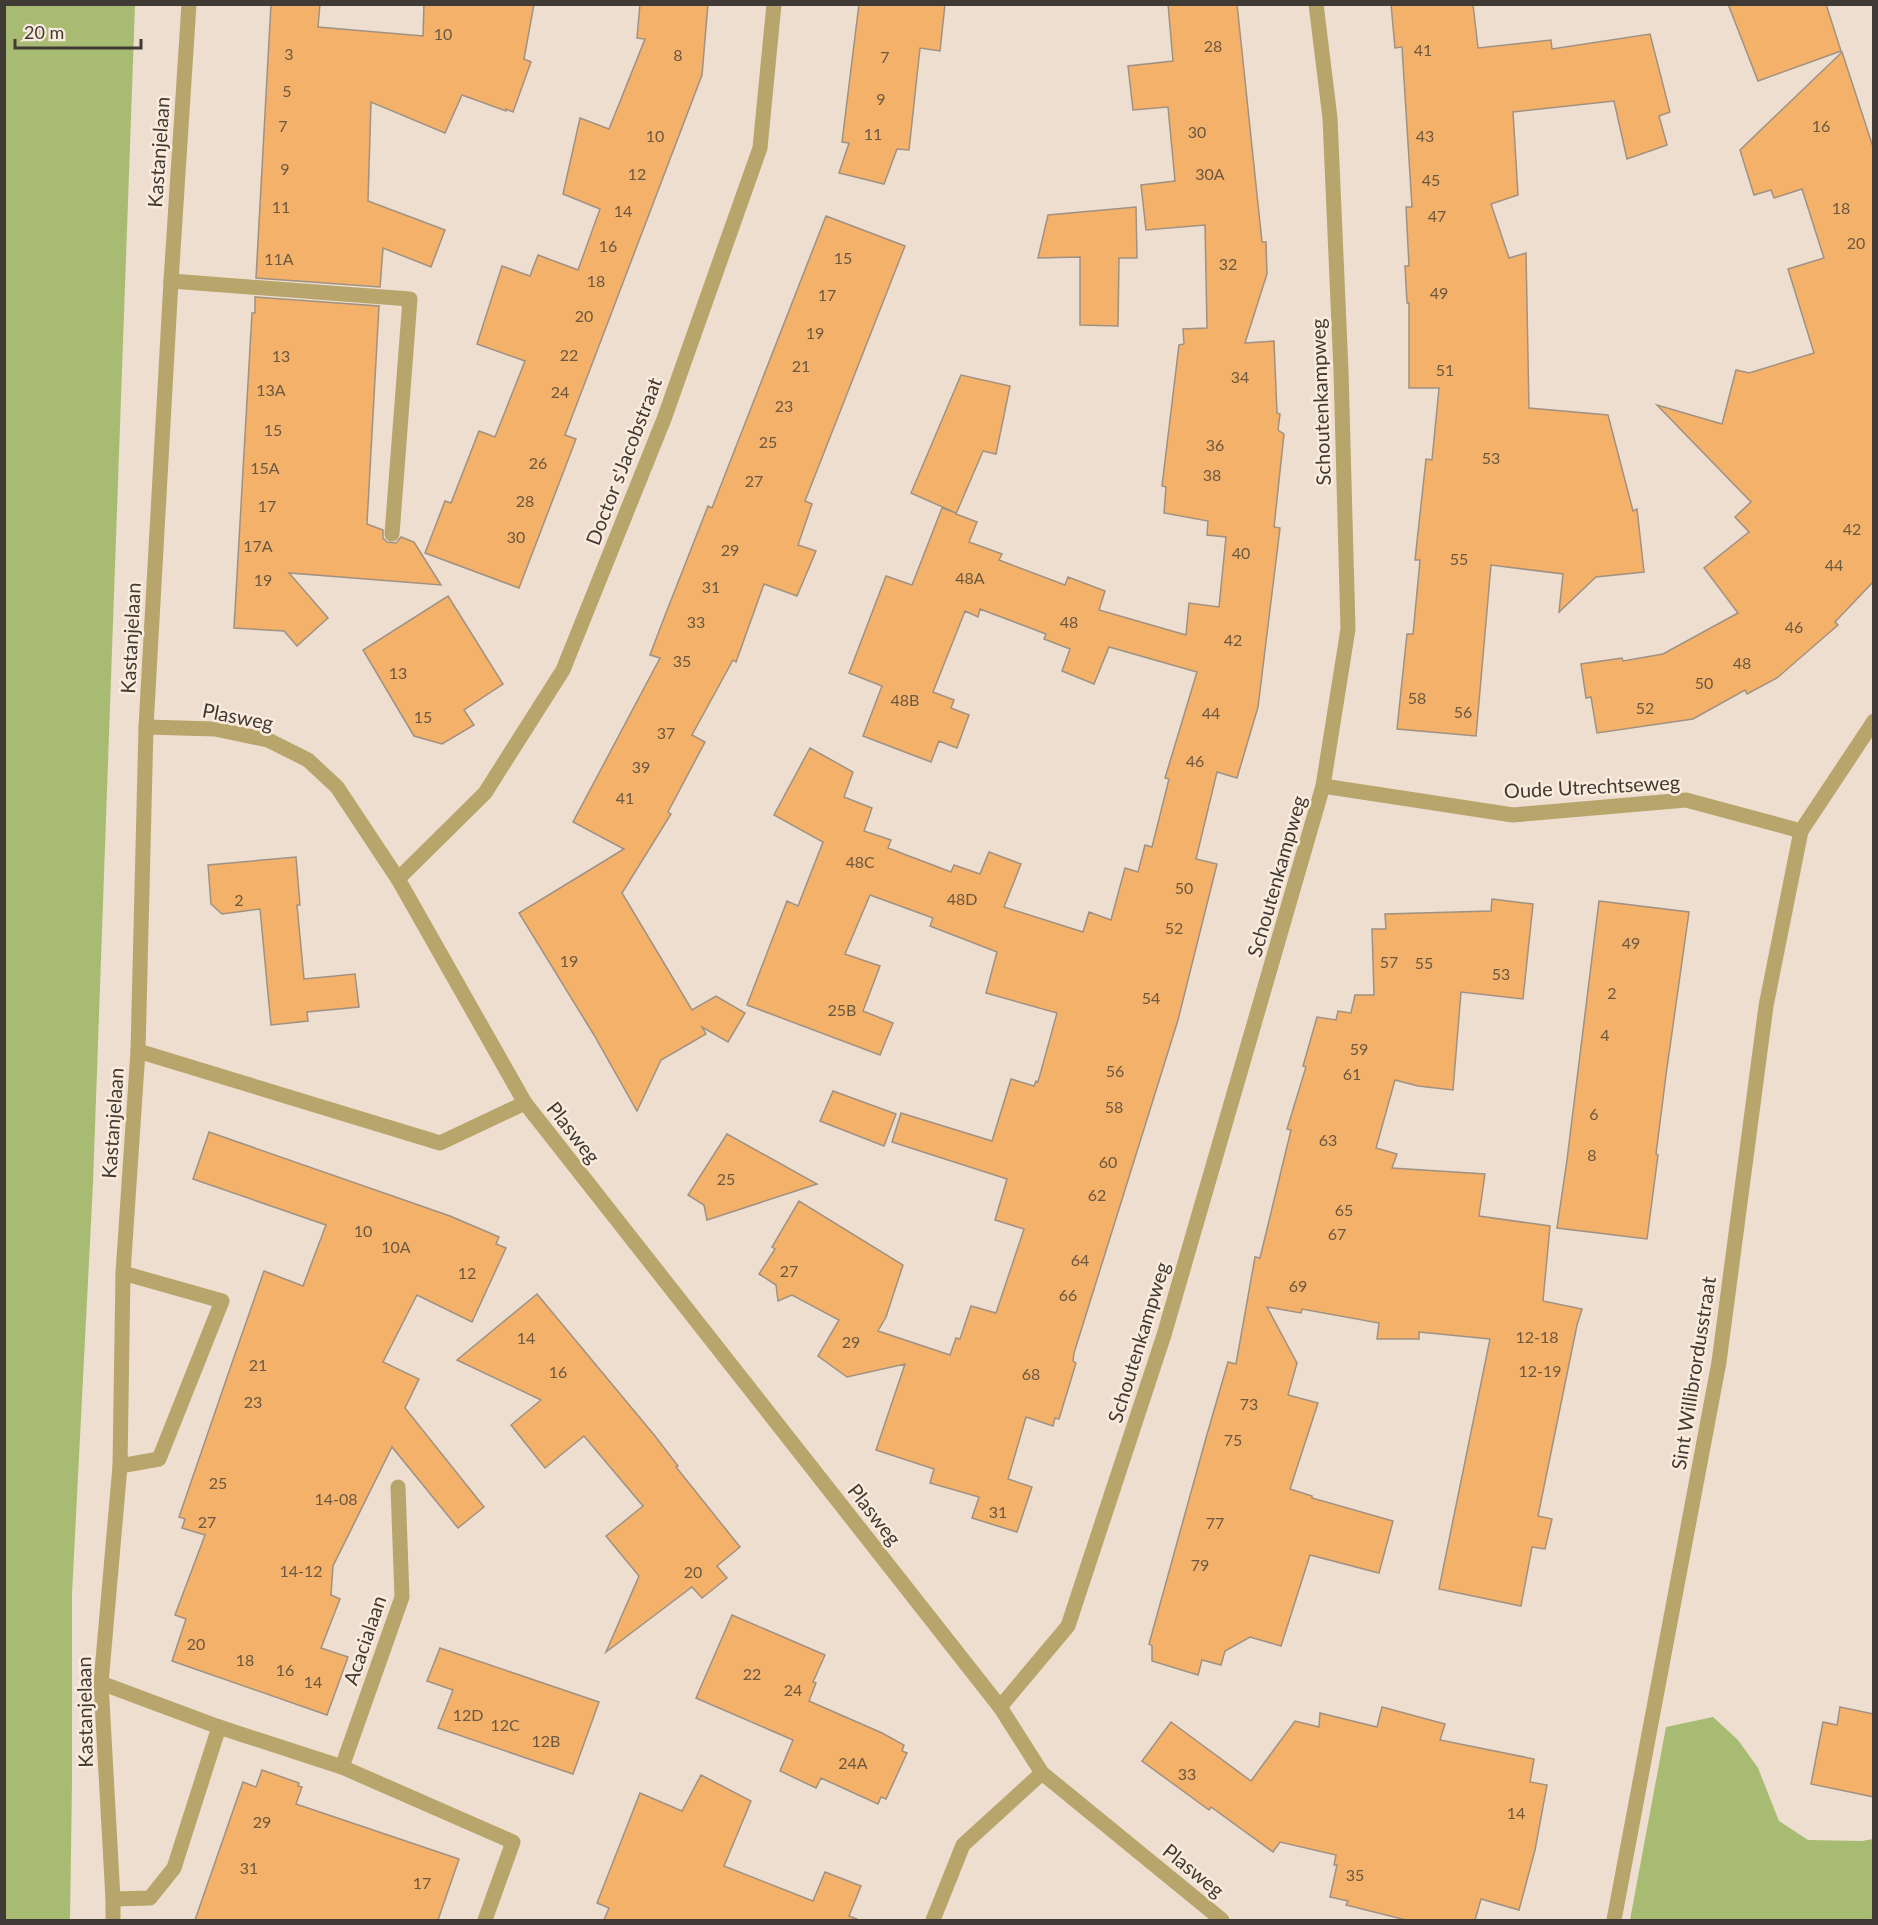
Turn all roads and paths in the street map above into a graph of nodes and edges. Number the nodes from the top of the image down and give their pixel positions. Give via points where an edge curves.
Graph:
1 (189, 4) edge
2 (774, 4) edge
3 (1316, 4) edge
4 (171, 281) junction
5 (392, 534) dead end
6 (1874, 721) edge
7 (146, 726) junction
8 (1323, 786) junction
9 (1800, 831) junction
10 (398, 879) junction
11 (138, 1051) junction
12 (525, 1103) junction
13 (123, 1273) junction
14 (120, 1466) junction
15 (398, 1487) dead end
16 (100, 1683) junction
17 (1000, 1707) junction
18 (219, 1727) junction
19 (342, 1767) junction
20 (1042, 1773) junction
21 (113, 1899) junction
22 (113, 1920) edge
23 (485, 1920) edge
24 (933, 1920) edge
25 (1222, 1920) edge
26 (1614, 1920) edge

1 - 4 street, Kastanjelaan
2 - 10 street, Doctor s'Jacobstraat via 760,148 664,419 563,670 485,794
3 - 8 street, Schoutenkampweg via 1330,118 1348,629
4 - 5 street via 410,299
4 - 7 street, Kastanjelaan
6 - 9 street
7 - 10 street, Plasweg via 215,729 268,740 308,760 337,787
7 - 11 street, Kastanjelaan
8 - 9 street, Oude Utrechtseweg via 1513,815 1686,800
8 - 17 street, Schoutenkampweg via 1164,1335 1068,1626
9 - 26 street, Sint Willibrordusstraat via 1766,1006 1719,1362
10 - 12 street, Plasweg
11 - 12 street, Plasweg via 440,1143
11 - 13 street, Kastanjelaan
12 - 17 street, Plasweg
13 - 14 street, Kastanjelaan
13 - 14 street via 222,1301 159,1459
14 - 16 street, Kastanjelaan
15 - 19 street, Acacialaan via 402,1597
16 - 18 street
16 - 21 street, Kastanjelaan
17 - 20 street, Plasweg
18 - 19 street
18 - 21 street via 174,1868 150,1898
19 - 23 street via 513,1842
20 - 24 street via 963,1845
20 - 25 street, Plasweg
21 - 22 street, Kastanjelaan

